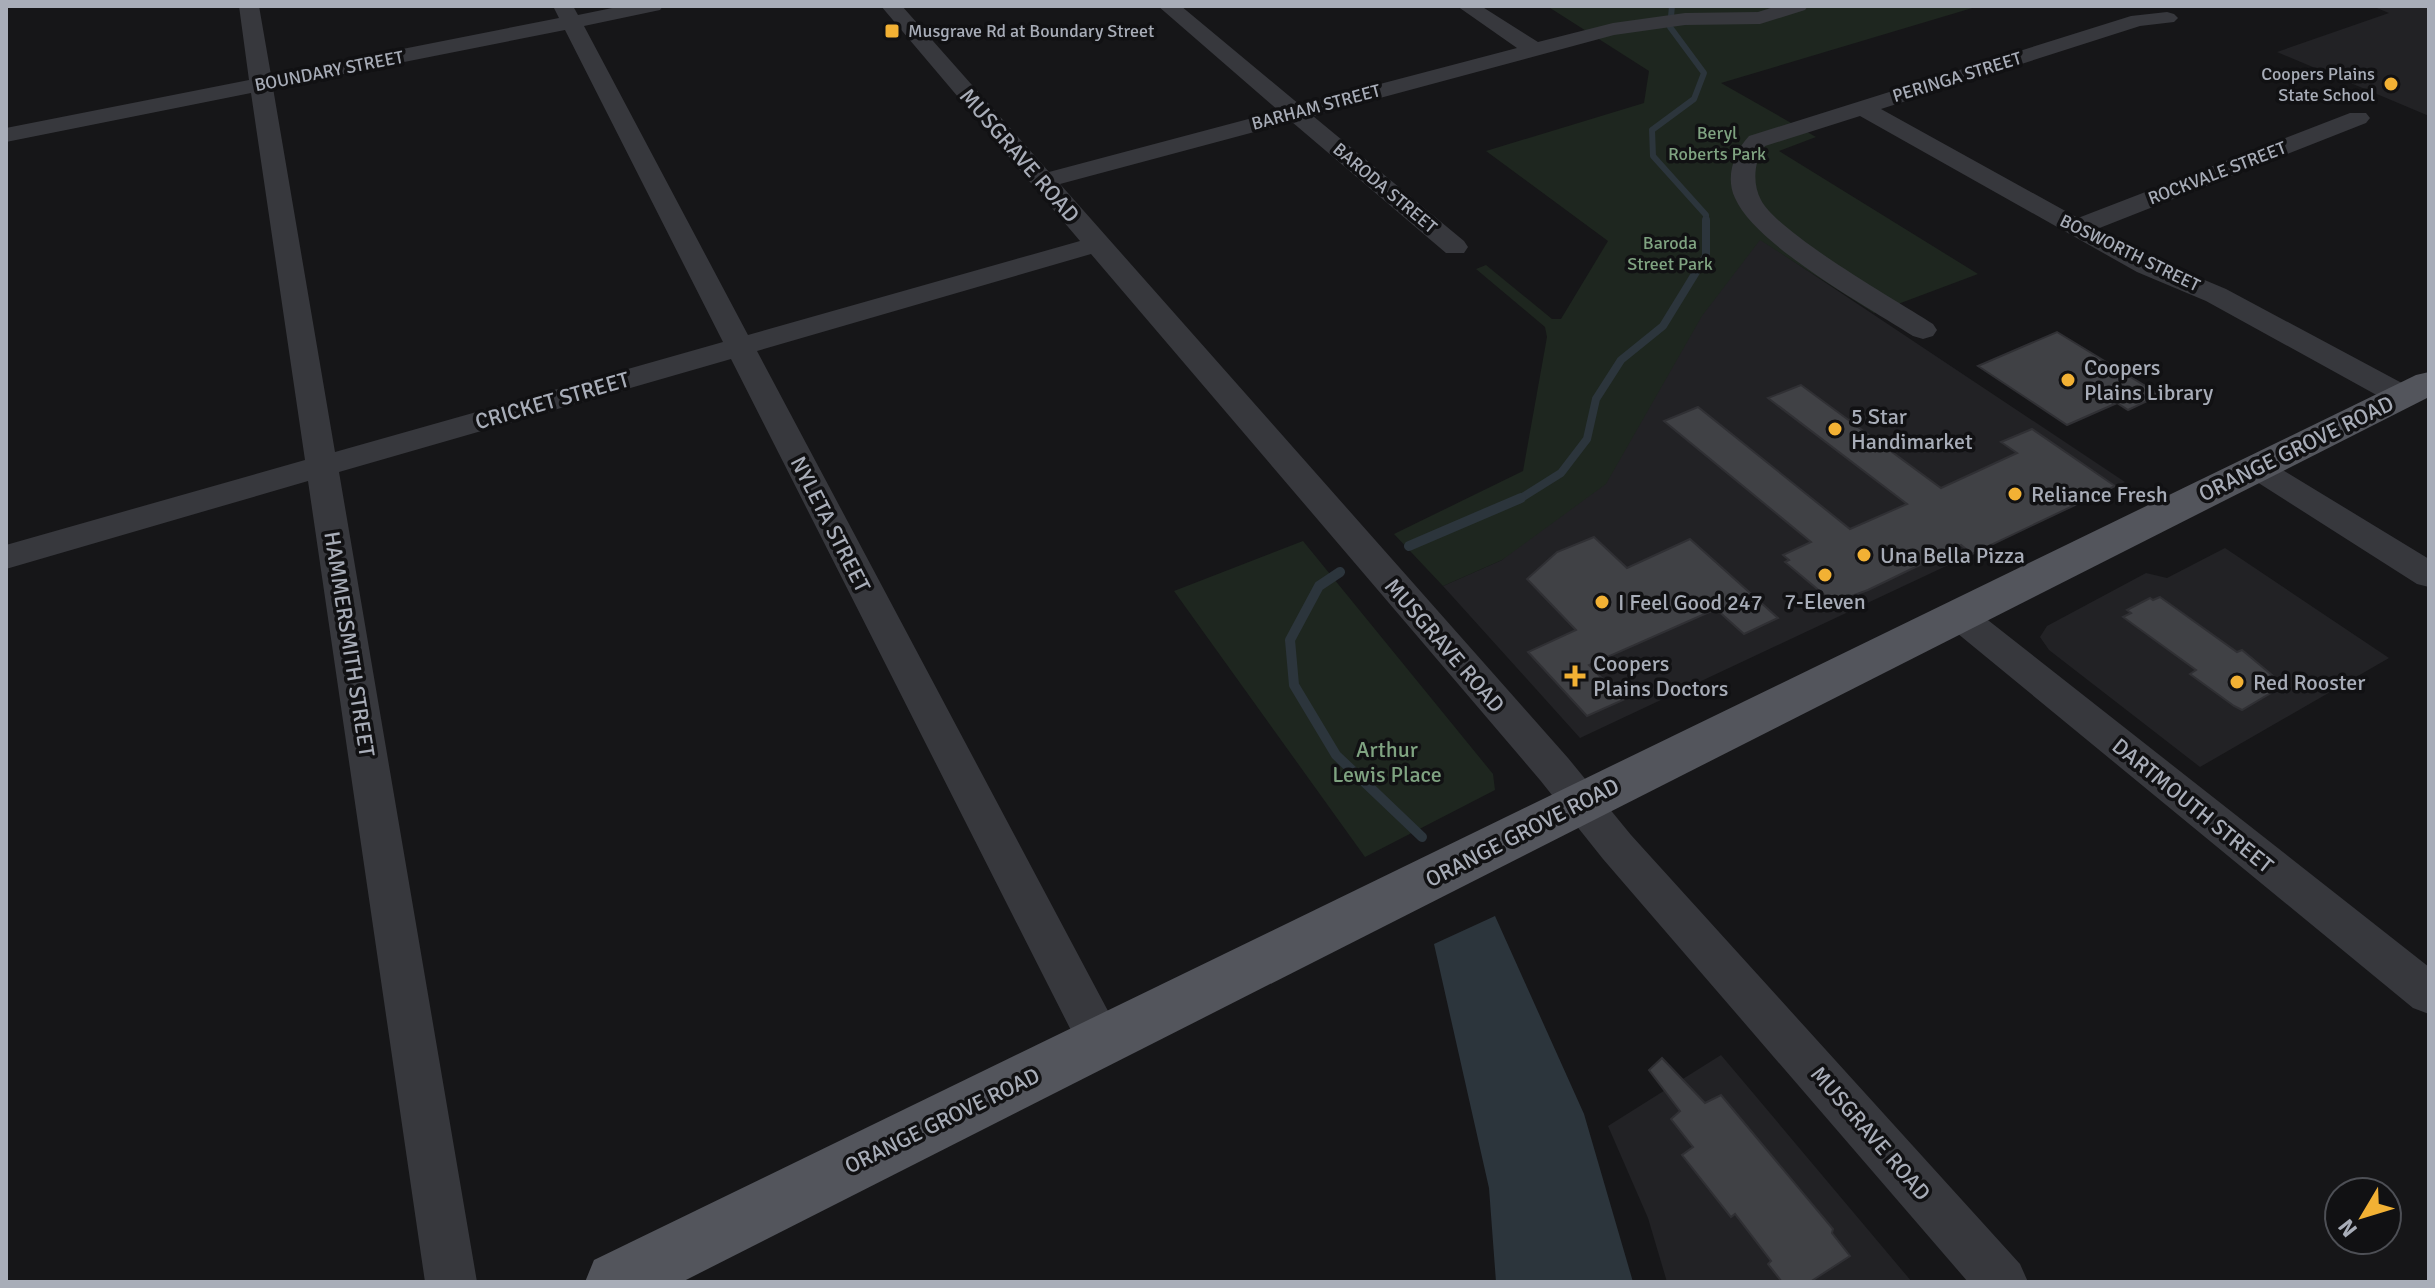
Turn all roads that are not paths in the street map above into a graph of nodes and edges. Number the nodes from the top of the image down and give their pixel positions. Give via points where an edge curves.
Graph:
1 (249, 6) edge
2 (653, 6) edge
3 (891, 6) edge
4 (1168, 6) edge
5 (1467, 6) edge
6 (1798, 6) edge
7 (567, 14) edge
8 (2167, 18) dead end
9 (1533, 49) junction
10 (261, 84) junction
11 (1861, 107) junction
12 (1295, 113) junction
13 (2358, 118) dead end
14 (6, 135) edge
15 (1043, 181) junction
16 (2076, 228) junction
17 (1097, 244) junction
18 (1484, 245) dead end
19 (1923, 330) dead end
20 (739, 346) junction
21 (2415, 390) edge
22 (322, 466) junction
23 (2257, 468) junction
24 (6, 557) edge
25 (2429, 575) edge
26 (1958, 615) junction
27 (1582, 803) junction
28 (2429, 994) edge
29 (1100, 1041) junction
30 (451, 1282) edge
31 (616, 1282) edge
32 (2002, 1282) edge

1 - 10 street, HAMMERSMITH STREET
2 - 7 street, BOUNDARY STREET
3 - 15 street, MUSGRAVE ROAD
4 - 12 street, BARODA STREET
5 - 9 street
6 - 9 street, BARHAM STREET via 1760,18 1651,22
7 - 10 street, BOUNDARY STREET
7 - 20 street, NYLETA STREET
8 - 11 street, PERINGA STREET via 2138,20
9 - 12 street, BARHAM STREET
10 - 14 street, BOUNDARY STREET
10 - 22 street, HAMMERSMITH STREET
11 - 16 street, BOSWORTH STREET
11 - 19 street, PERINGA STREET via 1757,141 1744,160 1747,200 1771,228
12 - 15 street, BARHAM STREET
12 - 18 street, BARODA STREET via 1448,256
13 - 16 street, ROCKVALE STREET
15 - 17 street, MUSGRAVE ROAD
16 - 21 street, BOSWORTH STREET
17 - 20 street, CRICKET STREET
17 - 27 street, MUSGRAVE ROAD
20 - 22 street, CRICKET STREET
20 - 29 street, NYLETA STREET
21 - 23 main road, ORANGE GROVE ROAD
22 - 24 street, CRICKET STREET
22 - 30 street, HAMMERSMITH STREET
23 - 25 street
23 - 26 main road, ORANGE GROVE ROAD
26 - 27 main road, ORANGE GROVE ROAD
26 - 28 street, DARTMOUTH STREET
27 - 29 main road, ORANGE GROVE ROAD
27 - 32 street, MUSGRAVE ROAD
29 - 31 main road, ORANGE GROVE ROAD

